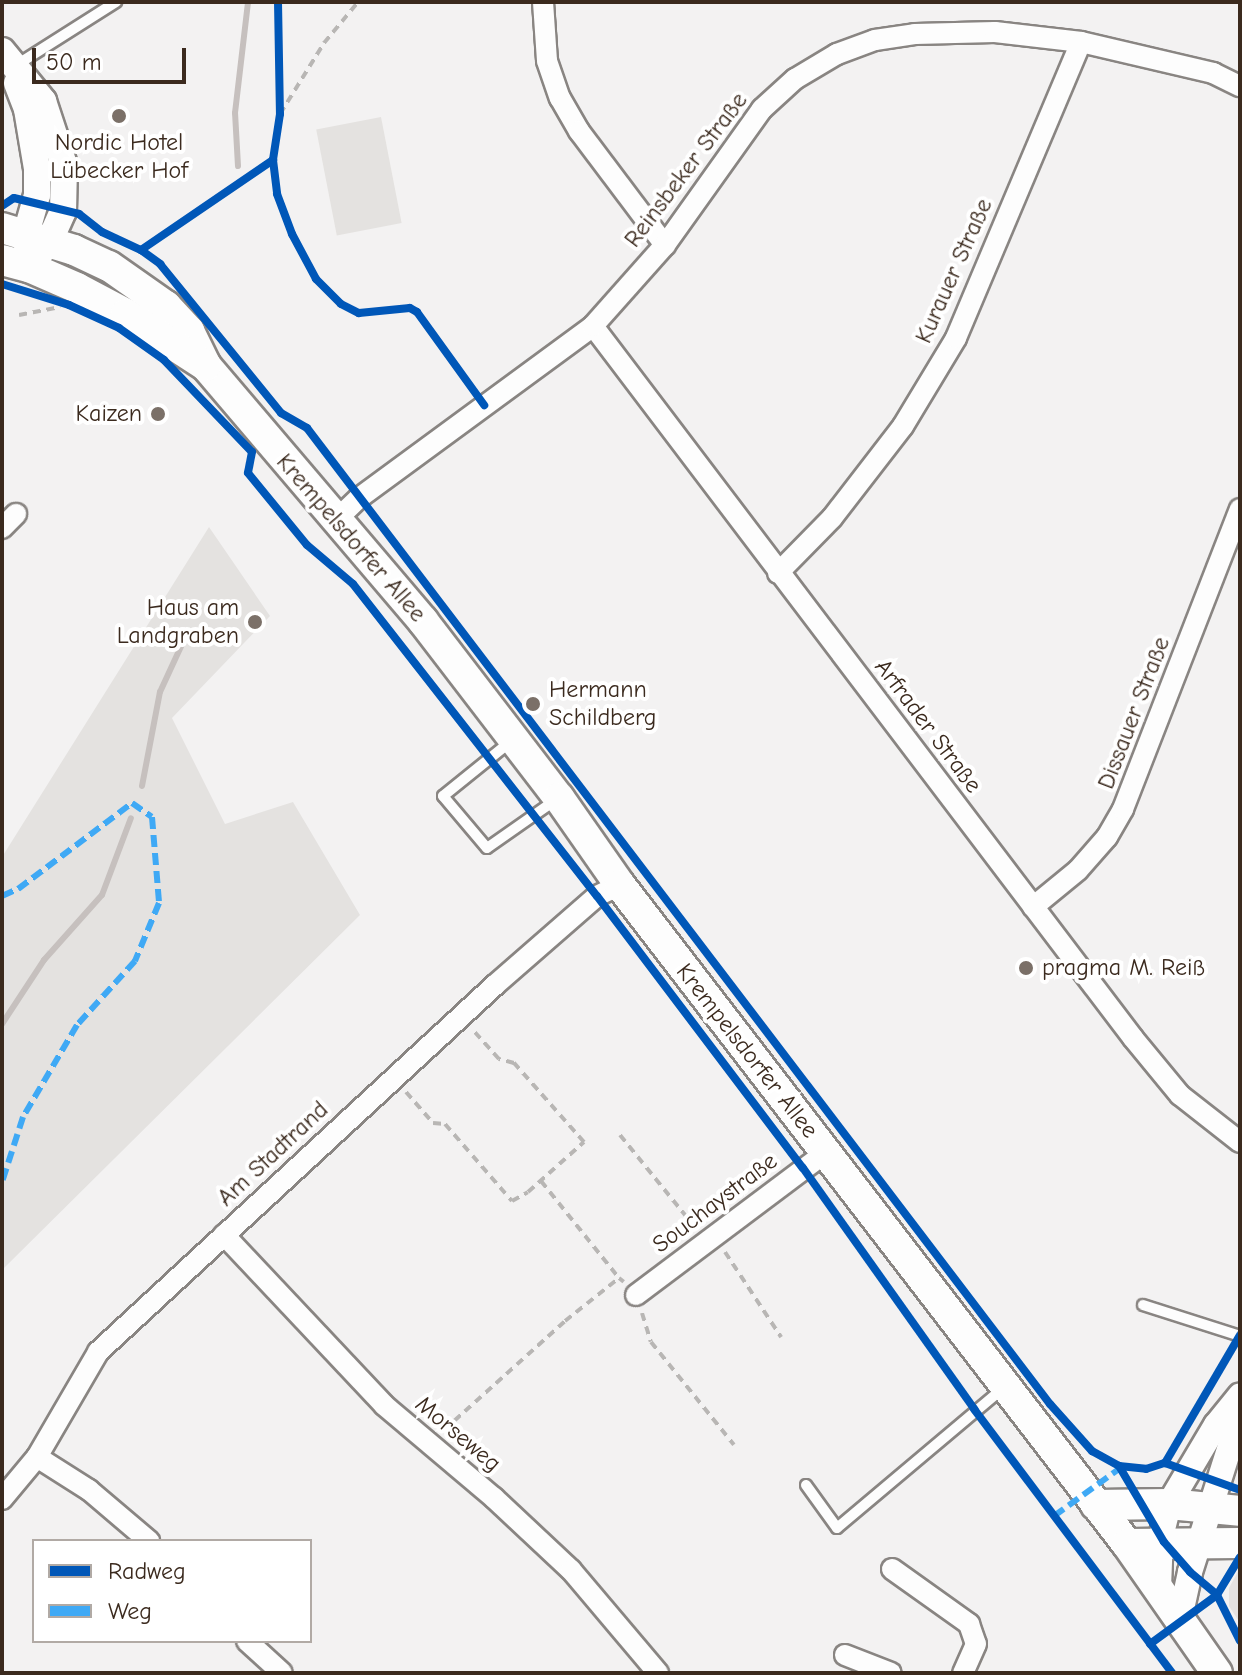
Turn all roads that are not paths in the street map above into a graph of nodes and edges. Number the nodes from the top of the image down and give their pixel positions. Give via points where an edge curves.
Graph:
1 (116, 2) edge
2 (543, 2) edge
3 (1081, 42) junction
4 (8, 61) edge
5 (1240, 86) edge
6 (25, 235) edge
7 (665, 245) junction
8 (15, 264) edge
9 (593, 326) junction
10 (206, 366) junction
11 (1240, 509) edge
12 (335, 521) junction
13 (778, 573) junction
14 (514, 739) junction
15 (559, 798) junction
16 (620, 885) junction
17 (1033, 907) junction
18 (1240, 1142) edge
19 (825, 1153) junction
20 (224, 1235) junction
21 (636, 1295) road end
22 (1143, 1305) dead end
23 (1240, 1336) edge
24 (1005, 1386) junction
25 (1240, 1395) edge
26 (1238, 1434) edge
27 (37, 1457) junction
28 (806, 1485) dead end
29 (2, 1499) edge
30 (1169, 1504) junction
31 (1096, 1505) junction
32 (1209, 1508) junction
33 (1240, 1511) edge
34 (147, 1539) edge
35 (1160, 1542) junction
36 (1199, 1542) junction
37 (1240, 1543) edge
38 (1127, 1544) junction
39 (892, 1569) dead end
40 (1159, 1588) junction
41 (1180, 1618) junction
42 (249, 1643) edge
43 (845, 1655) dead end
44 (282, 1673) edge
45 (658, 1673) edge
46 (891, 1673) edge
47 (963, 1673) edge
48 (1217, 1673) edge

1 - 4 lane
2 - 7 street via 547,61 560,98
3 - 5 street, Reinsbeker Straße via 1213,73
3 - 7 street, Reinsbeker Straße via 995,32 915,34 875,40 837,54 795,79 762,109
3 - 13 street, Kurauer Straße via 956,338 894,437 832,518
4 - 6 main road via 27,109 37,169 37,195
6 - 8 main road
6 - 10 main road via 109,266 166,306 189,331
7 - 9 street, Reinsbeker Straße
8 - 10 main road via 126,314
9 - 12 street, Reinsbeker Straße
9 - 13 street, Arfrader Straße
10 - 12 main road, Krempelsdorfer Allee
11 - 17 street, Dissauer Straße via 1123,809 1078,870
12 - 14 main road, Krempelsdorfer Allee via 423,621
13 - 17 street, Arfrader Straße
14 - 15 main road, Krempelsdorfer Allee
14 - 15 lane via 443,796 487,848
15 - 16 main road, Krempelsdorfer Allee
16 - 19 main road, Krempelsdorfer Allee
16 - 20 street, Am Stadtrand via 597,896 460,1016
17 - 18 street, Arfrader Straße via 1180,1095
19 - 21 street, Souchaystraße
19 - 24 main road, Krempelsdorfer Allee
20 - 27 street, Am Stadtrand via 98,1352
20 - 45 street, Morseweg via 384,1405 571,1570
22 - 23 lane
24 - 28 lane via 837,1528
24 - 31 main road, Krempelsdorfer Allee
25 - 30 street
26 - 32 street
27 - 29 street, Am Stadtrand
27 - 34 street via 89,1490
30 - 31 main road
30 - 32 main road
30 - 35 street
30 - 36 street via 1184,1532
31 - 38 main road, Krempelsdorfer Allee
32 - 33 main road
32 - 36 street
35 - 36 main road
35 - 38 main road
35 - 40 street
36 - 37 main road
36 - 41 street
38 - 40 main road, Krempelsdorfer Allee
39 - 47 street via 969,1624 976,1644
40 - 41 main road, Krempelsdorfer Allee
41 - 48 main road, Krempelsdorfer Allee
42 - 44 street
43 - 46 street

